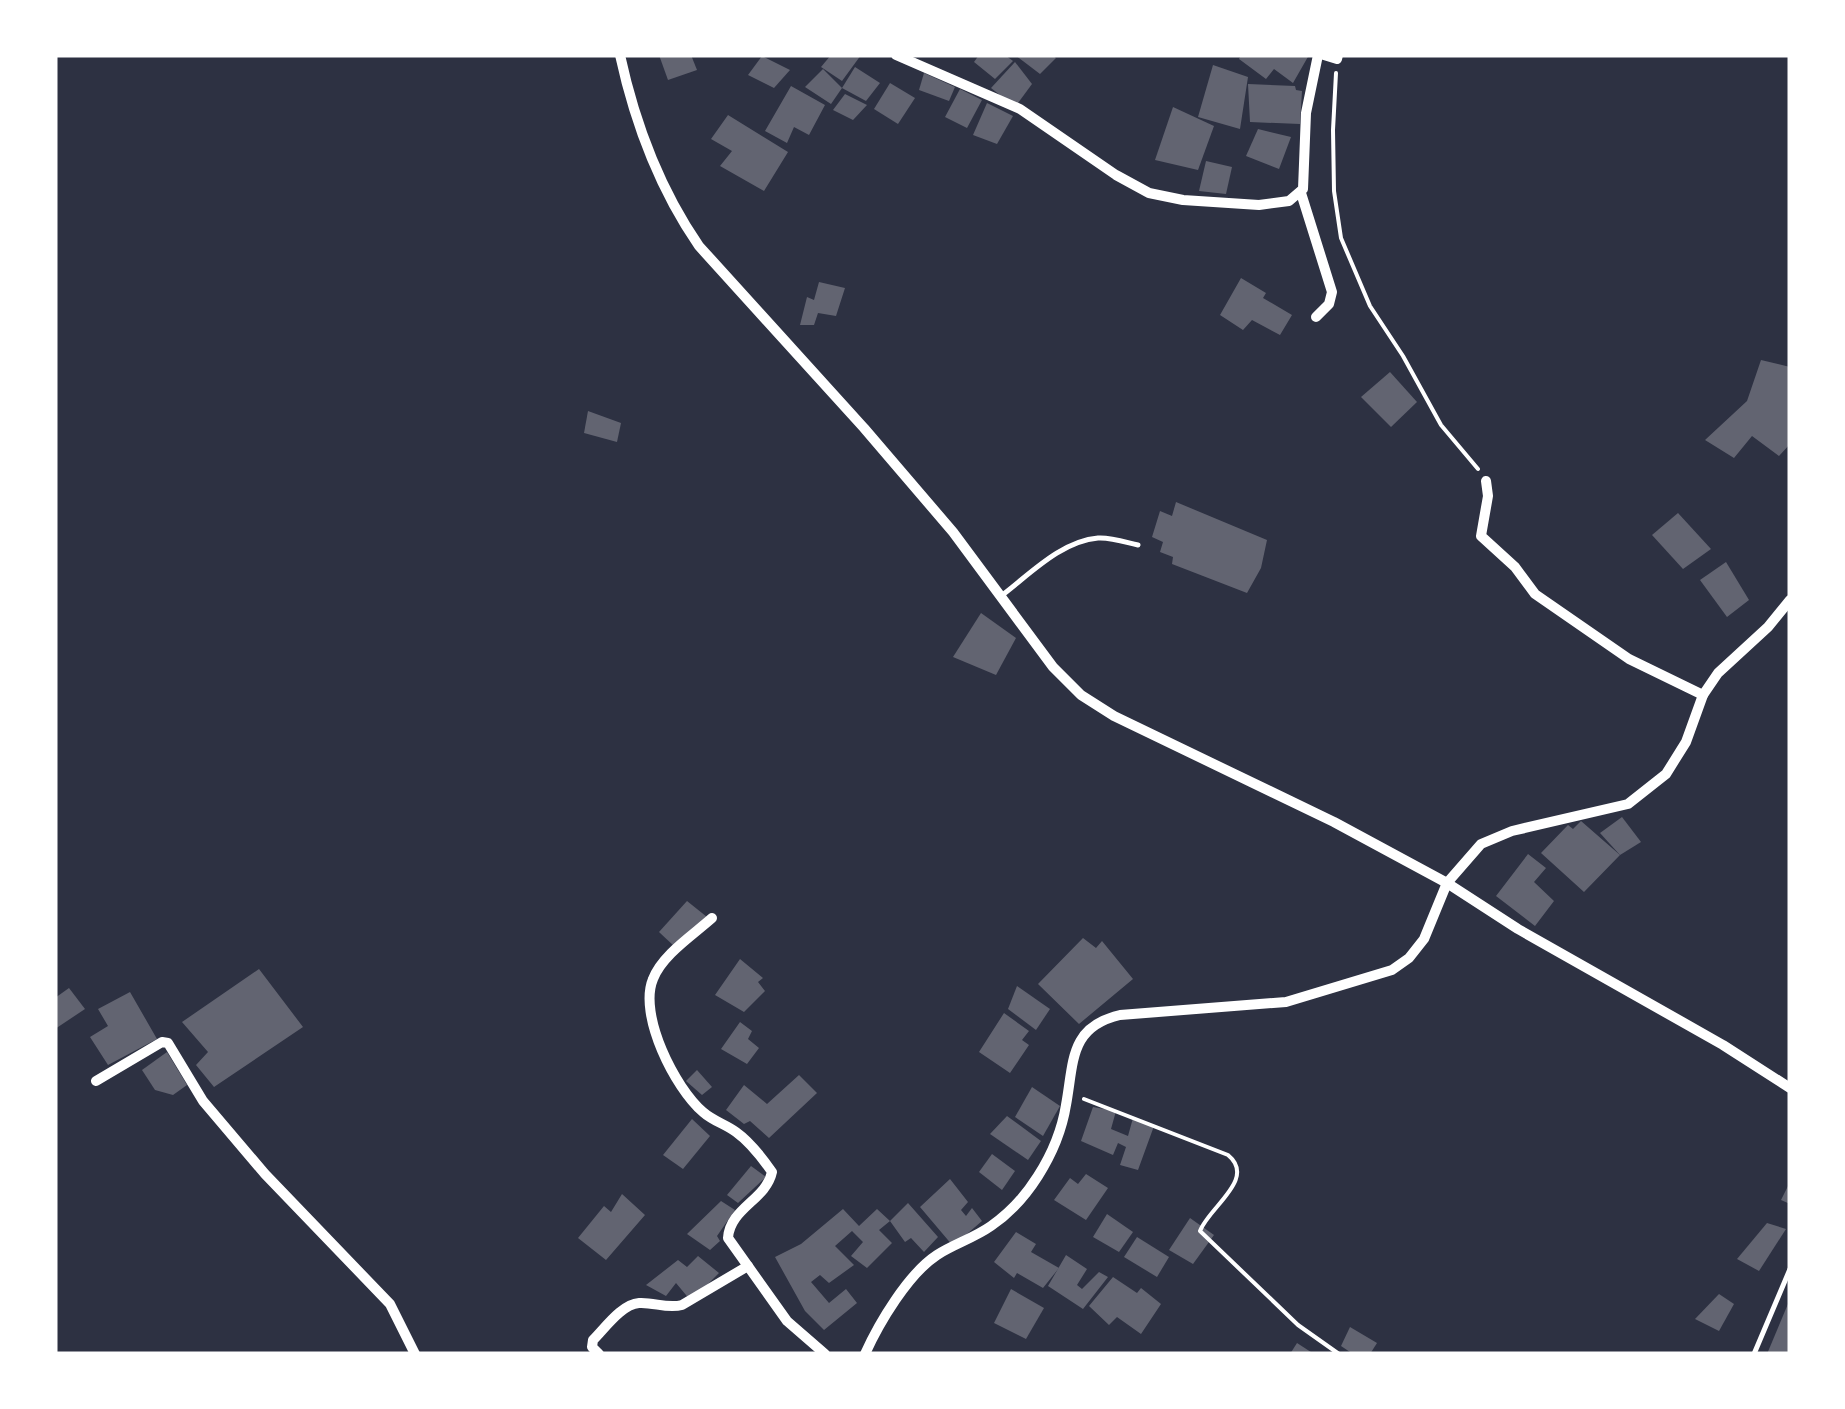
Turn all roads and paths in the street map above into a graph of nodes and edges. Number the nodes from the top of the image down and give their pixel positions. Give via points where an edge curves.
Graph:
1 (620, 55) edge
2 (896, 55) edge
3 (1330, 56) edge
4 (1300, 193) junction
5 (1316, 317) dead end
6 (1486, 482) joint
7 (1138, 545) dead end
8 (1001, 596) junction
9 (1790, 600) edge
10 (1702, 695) junction
11 (1447, 883) junction
12 (712, 918) dead end
13 (96, 1081) dead end
14 (1790, 1088) edge
15 (1068, 1092) junction
16 (748, 1266) junction
17 (1790, 1269) edge
18 (415, 1354) edge
19 (599, 1354) edge
20 (825, 1354) edge
21 (866, 1354) edge
22 (1339, 1354) edge
23 (1754, 1354) edge

1 - 8 street via 648,153 678,217
2 - 4 street via 1020,109 1149,192 1259,205 1288,202
3 - 4 street via 1306,113
3 - 6 path via 1341,238 1370,306 1441,425
4 - 5 street via 1332,292
6 - 10 street via 1481,536 1529,589 1629,659
7 - 8 lane via 1097,538 1075,544
8 - 11 street via 1081,695
9 - 10 street
10 - 11 street via 1686,742 1646,792 1617,808 1512,830 1480,844
11 - 14 street
11 - 15 street via 1424,939 1392,970 1286,1002 1103,1019 1078,1044
12 - 16 street via 657,970 648,1001 672,1073 687,1096 738,1134 772,1172 727,1235
13 - 18 street via 168,1044 203,1101 264,1174 390,1304
15 - 21 street via 1054,1148 1038,1177 990,1227 920,1268
15 - 22 path via 1228,1154 1240,1168 1238,1179 1200,1231 1298,1325
16 - 19 street via 682,1305 627,1307 594,1340
16 - 20 street via 787,1321
17 - 23 lane

